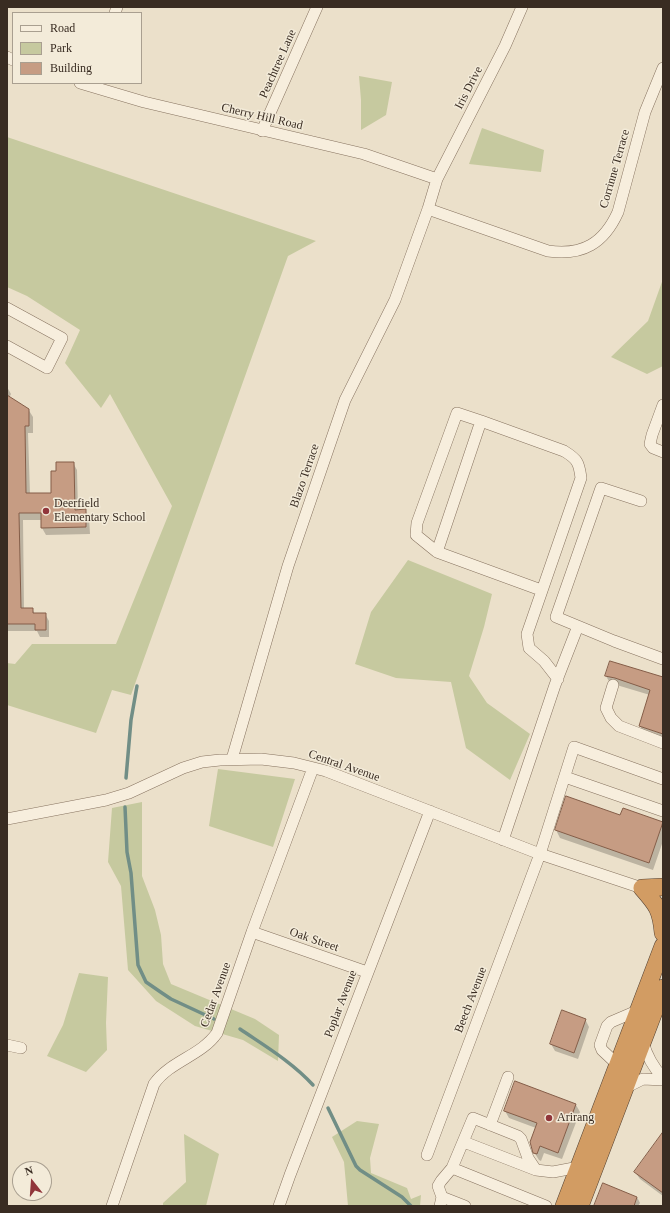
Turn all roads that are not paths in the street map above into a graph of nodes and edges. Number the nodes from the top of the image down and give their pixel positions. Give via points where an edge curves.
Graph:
1 (318, 7) edge
2 (522, 7) edge
3 (663, 68) edge
4 (84, 84) edge
5 (262, 131) junction
6 (437, 179) junction
7 (428, 209) junction
8 (7, 308) edge
9 (7, 346) edge
10 (662, 412) edge
11 (481, 421) junction
12 (663, 452) edge
13 (641, 501) dead end
14 (437, 552) junction
15 (542, 590) junction
16 (578, 626) junction
17 (663, 659) edge
18 (558, 679) junction
19 (613, 685) dead end
20 (663, 743) edge
21 (232, 760) junction
22 (313, 768) junction
23 (565, 777) junction
24 (663, 779) edge
25 (430, 811) junction
26 (663, 811) edge
27 (7, 819) edge
28 (503, 840) junction
29 (540, 854) junction
30 (663, 887) edge
31 (642, 888) junction
32 (252, 932) junction
33 (663, 933) edge
34 (663, 946) edge
35 (367, 972) junction
36 (663, 988) edge
37 (639, 1010) junction
38 (643, 1042) junction
39 (7, 1045) edge
40 (21, 1048) dead end
41 (618, 1065) junction
42 (508, 1077) dead end
43 (663, 1079) edge
44 (625, 1088) junction
45 (490, 1125) junction
46 (464, 1142) junction
47 (427, 1155) dead end
48 (579, 1167) junction
49 (452, 1168) junction
50 (536, 1170) junction
51 (441, 1202) edge
52 (112, 1206) edge
53 (279, 1206) edge
54 (465, 1206) edge
55 (546, 1206) edge
56 (564, 1206) edge
57 (580, 1206) edge

1 - 5 street, Peachtree Lane
2 - 6 street, Iris Drive via 505,46
3 - 7 street, Corrinne Terrace via 644,112 618,212 612,225 595,242 572,251 548,251
4 - 5 street, Cherry Hill Road via 144,102
5 - 6 street, Cherry Hill Road via 364,154
6 - 7 street, Iris Drive
7 - 21 street, Blazo Terrace via 395,300 346,400 288,566
8 - 9 street via 62,338 47,368
10 - 12 street via 650,444
11 - 14 street
11 - 14 street via 457,413 418,523 416,535
11 - 15 street via 564,451 574,457 580,466 581,478
13 - 16 street via 600,488 556,616
14 - 15 street
15 - 18 street via 527,634 528,648 544,661
16 - 17 street
16 - 18 street
18 - 28 street
19 - 20 street via 606,708 611,718 619,726
21 - 22 street, Central Avenue via 294,762
21 - 27 street, Central Avenue via 202,762 182,768 129,793 106,800
22 - 25 street, Central Avenue
22 - 32 street, Cedar Avenue
23 - 24 street, Beech Avenue via 574,747
23 - 26 street
23 - 29 street, Beech Avenue
25 - 28 street, Central Avenue
25 - 35 street, Poplar Avenue
28 - 29 street, Central Avenue
29 - 31 street, Central Avenue
29 - 47 street, Beech Avenue
30 - 31 highway
31 - 33 highway via 657,907
32 - 35 street, Oak Street
32 - 52 street, Cedar Avenue via 212,1041 165,1071 154,1084
34 - 37 highway
35 - 53 street, Poplar Avenue
36 - 38 highway
37 - 41 highway
37 - 41 street via 607,1026 600,1045
38 - 43 street via 646,1056
38 - 44 highway
39 - 40 street
41 - 48 highway
42 - 45 street
43 - 44 street via 643,1079
44 - 57 highway
45 - 46 street via 473,1118
45 - 50 street via 518,1136
46 - 49 street
46 - 50 street
48 - 50 street via 553,1172
48 - 56 highway
49 - 51 street via 438,1186
49 - 55 street
51 - 54 street

